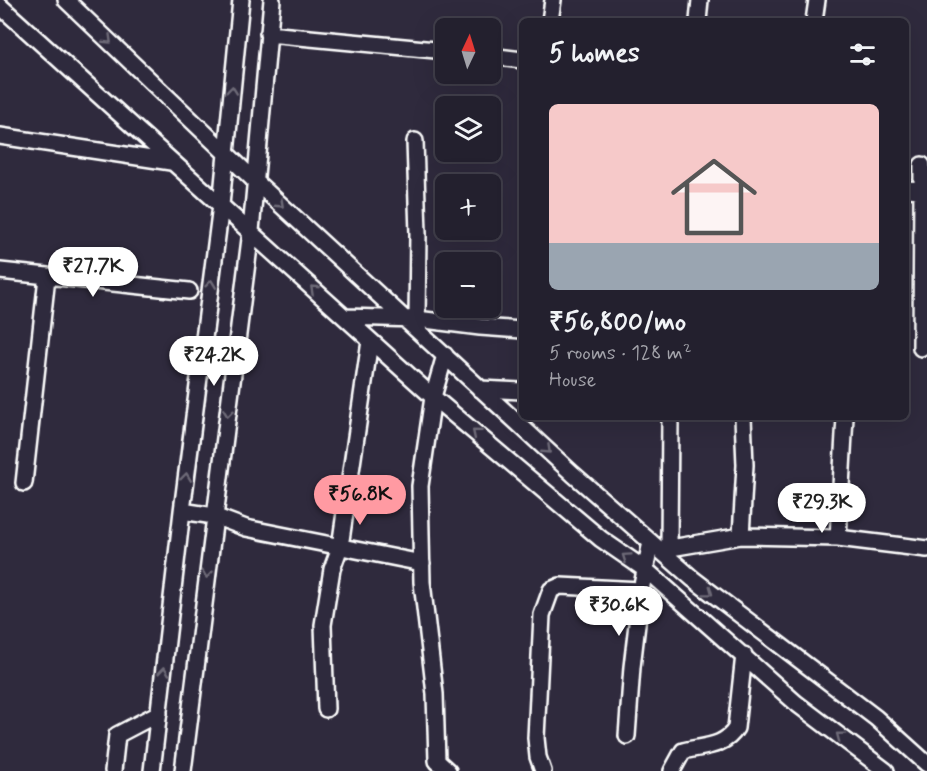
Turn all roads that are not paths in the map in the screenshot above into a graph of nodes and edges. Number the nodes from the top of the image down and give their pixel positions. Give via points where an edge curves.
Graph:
1 (66, 0) edge
2 (241, 0) edge
3 (272, 0) edge
4 (553, 0) edge
5 (700, 0) edge
6 (817, 0) edge
7 (0, 6) edge
8 (550, 18) edge
9 (698, 18) edge
10 (814, 18) edge
11 (268, 34) junction
12 (435, 50) edge
13 (501, 57) edge
14 (519, 60) edge
15 (0, 136) edge
16 (415, 141) dead end
17 (226, 152) junction
18 (171, 162) junction
19 (922, 165) dead end
20 (255, 181) junction
21 (909, 189) edge
22 (922, 190) junction
23 (221, 205) junction
24 (251, 231) junction
25 (0, 271) edge
26 (48, 277) junction
27 (189, 291) dead end
28 (345, 317) junction
29 (411, 319) junction
30 (519, 330) edge
31 (370, 341) junction
32 (918, 347) edge
33 (445, 355) junction
34 (480, 388) junction
35 (519, 391) edge
36 (433, 397) junction
37 (670, 420) edge
38 (743, 420) edge
39 (845, 420) edge
40 (24, 483) dead end
41 (182, 511) junction
42 (214, 516) junction
43 (741, 536) junction
44 (838, 538) junction
45 (340, 547) junction
46 (660, 547) junction
47 (927, 549) edge
48 (422, 563) junction
49 (646, 570) junction
50 (641, 590) junction
51 (744, 655) junction
52 (326, 709) dead end
53 (159, 713) junction
54 (627, 736) dead end
55 (927, 764) edge
56 (113, 771) edge
57 (152, 771) edge
58 (183, 771) edge
59 (448, 771) edge
60 (543, 771) edge
61 (672, 771) edge
62 (886, 771) edge

1 -> 17 street
17 -> 2 street
3 - 11 street
4 - 8 street
5 - 9 street
6 - 10 street
7 - 18 street
11 - 12 street
11 - 20 street
13 - 14 street
15 - 18 street
16 - 29 street via 418,234
17 - 20 street
17 - 23 street
18 - 23 street
19 - 22 street
20 - 24 street
20 -> 29 street
21 - 22 street
22 - 32 street
23 - 24 street
41 -> 23 street
28 -> 24 street
24 -> 42 street
25 - 26 street
26 - 27 street
26 - 40 street
28 - 29 street
28 - 31 street
29 - 30 street
29 - 33 street
31 - 36 street
31 - 45 street
33 - 34 street
33 - 36 street
34 - 35 street
34 -> 46 street
36 - 48 street via 420,486
49 -> 36 street via 601,540
37 - 46 street
38 - 43 street
39 - 44 street
41 - 42 street
53 -> 41 street
42 - 45 street via 246,528
42 -> 58 street
43 - 44 street
43 - 46 street
44 - 47 street
45 - 48 street
45 - 52 street via 332,569 323,625
46 - 49 street
46 -> 55 street via 693,579 876,718
48 - 59 street via 435,694 437,760
49 - 50 street
49 - 51 street
50 - 54 street
50 - 60 street via 560,586 551,590 542,615 536,738
51 - 61 street via 736,728 730,738 683,751
62 -> 51 street via 796,703
53 - 56 street via 117,735
53 - 57 street

